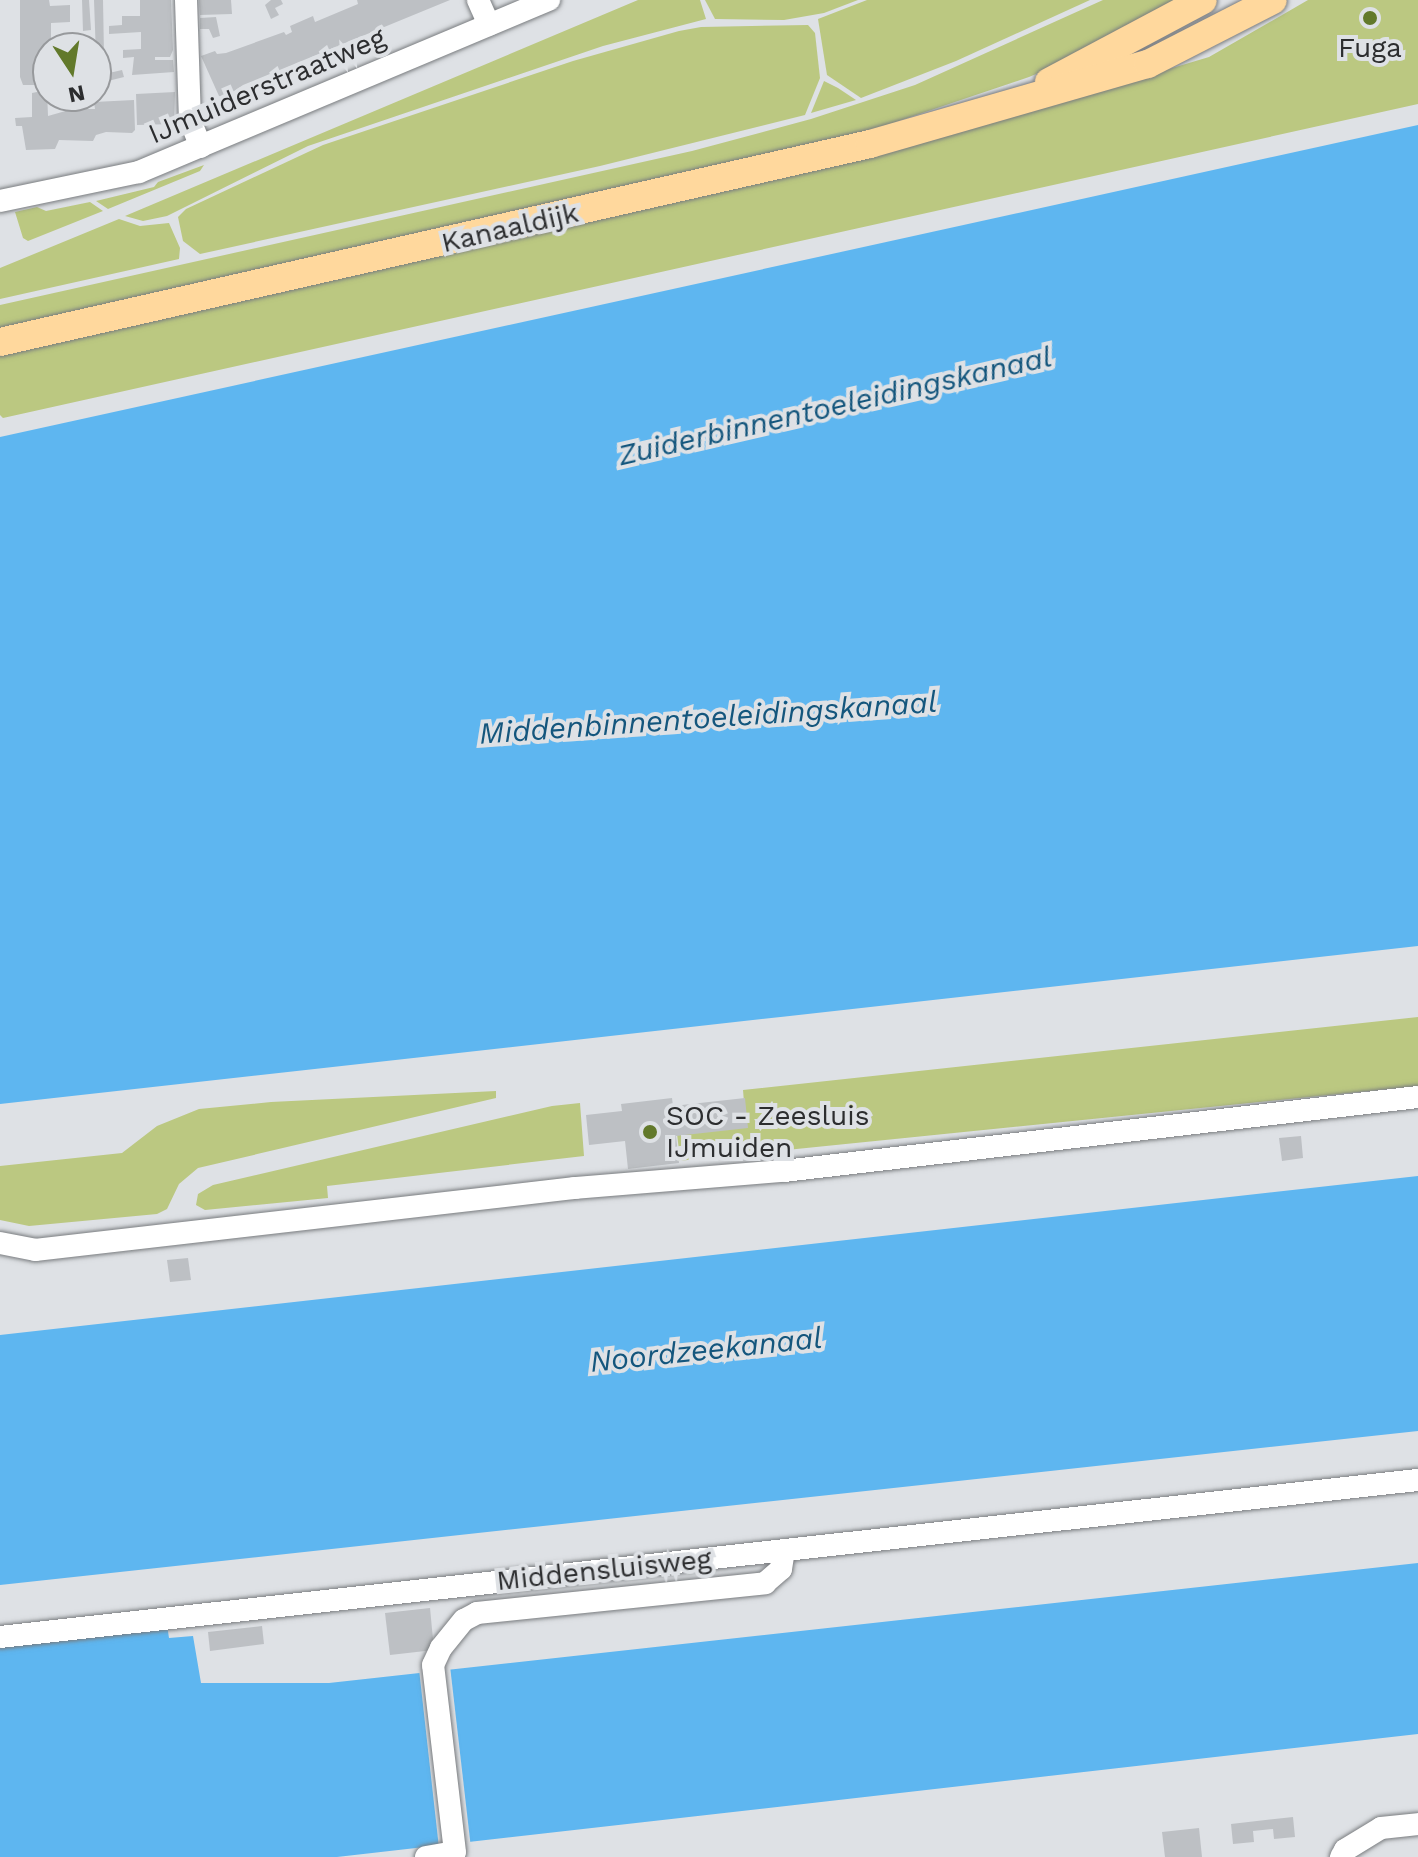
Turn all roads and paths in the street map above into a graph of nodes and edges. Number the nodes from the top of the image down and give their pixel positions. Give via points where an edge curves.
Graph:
1 (186, 0) edge
2 (478, 0) edge
3 (549, 0) edge
4 (1203, 0) edge
5 (1273, 0) edge
6 (489, 25) junction
7 (1017, 100) junction
8 (201, 147) junction
9 (1, 195) edge
10 (0, 342) edge
11 (1418, 1097) edge
12 (0, 1243) edge
13 (1418, 1480) edge
14 (784, 1550) junction
15 (0, 1637) edge
16 (1418, 1824) edge
17 (433, 1855) edge
18 (1341, 1857) edge

1 - 8 street via 190,120
2 - 6 street
3 - 6 street, IJmuiderstraatweg
4 - 7 main road, Kanaaldijk
5 - 7 main road, Kanaaldijk via 1148,64
6 - 8 street, IJmuiderstraatweg
7 - 10 main road, Kanaaldijk via 870,144 686,189
8 - 9 street, IJmuiderstraatweg via 139,172
11 - 12 street via 35,1250
13 - 14 street
14 - 15 street
14 - 17 street, Middensluisweg via 781,1569 765,1583 477,1613 464,1620 433,1665 455,1852
16 - 18 street via 1381,1828

